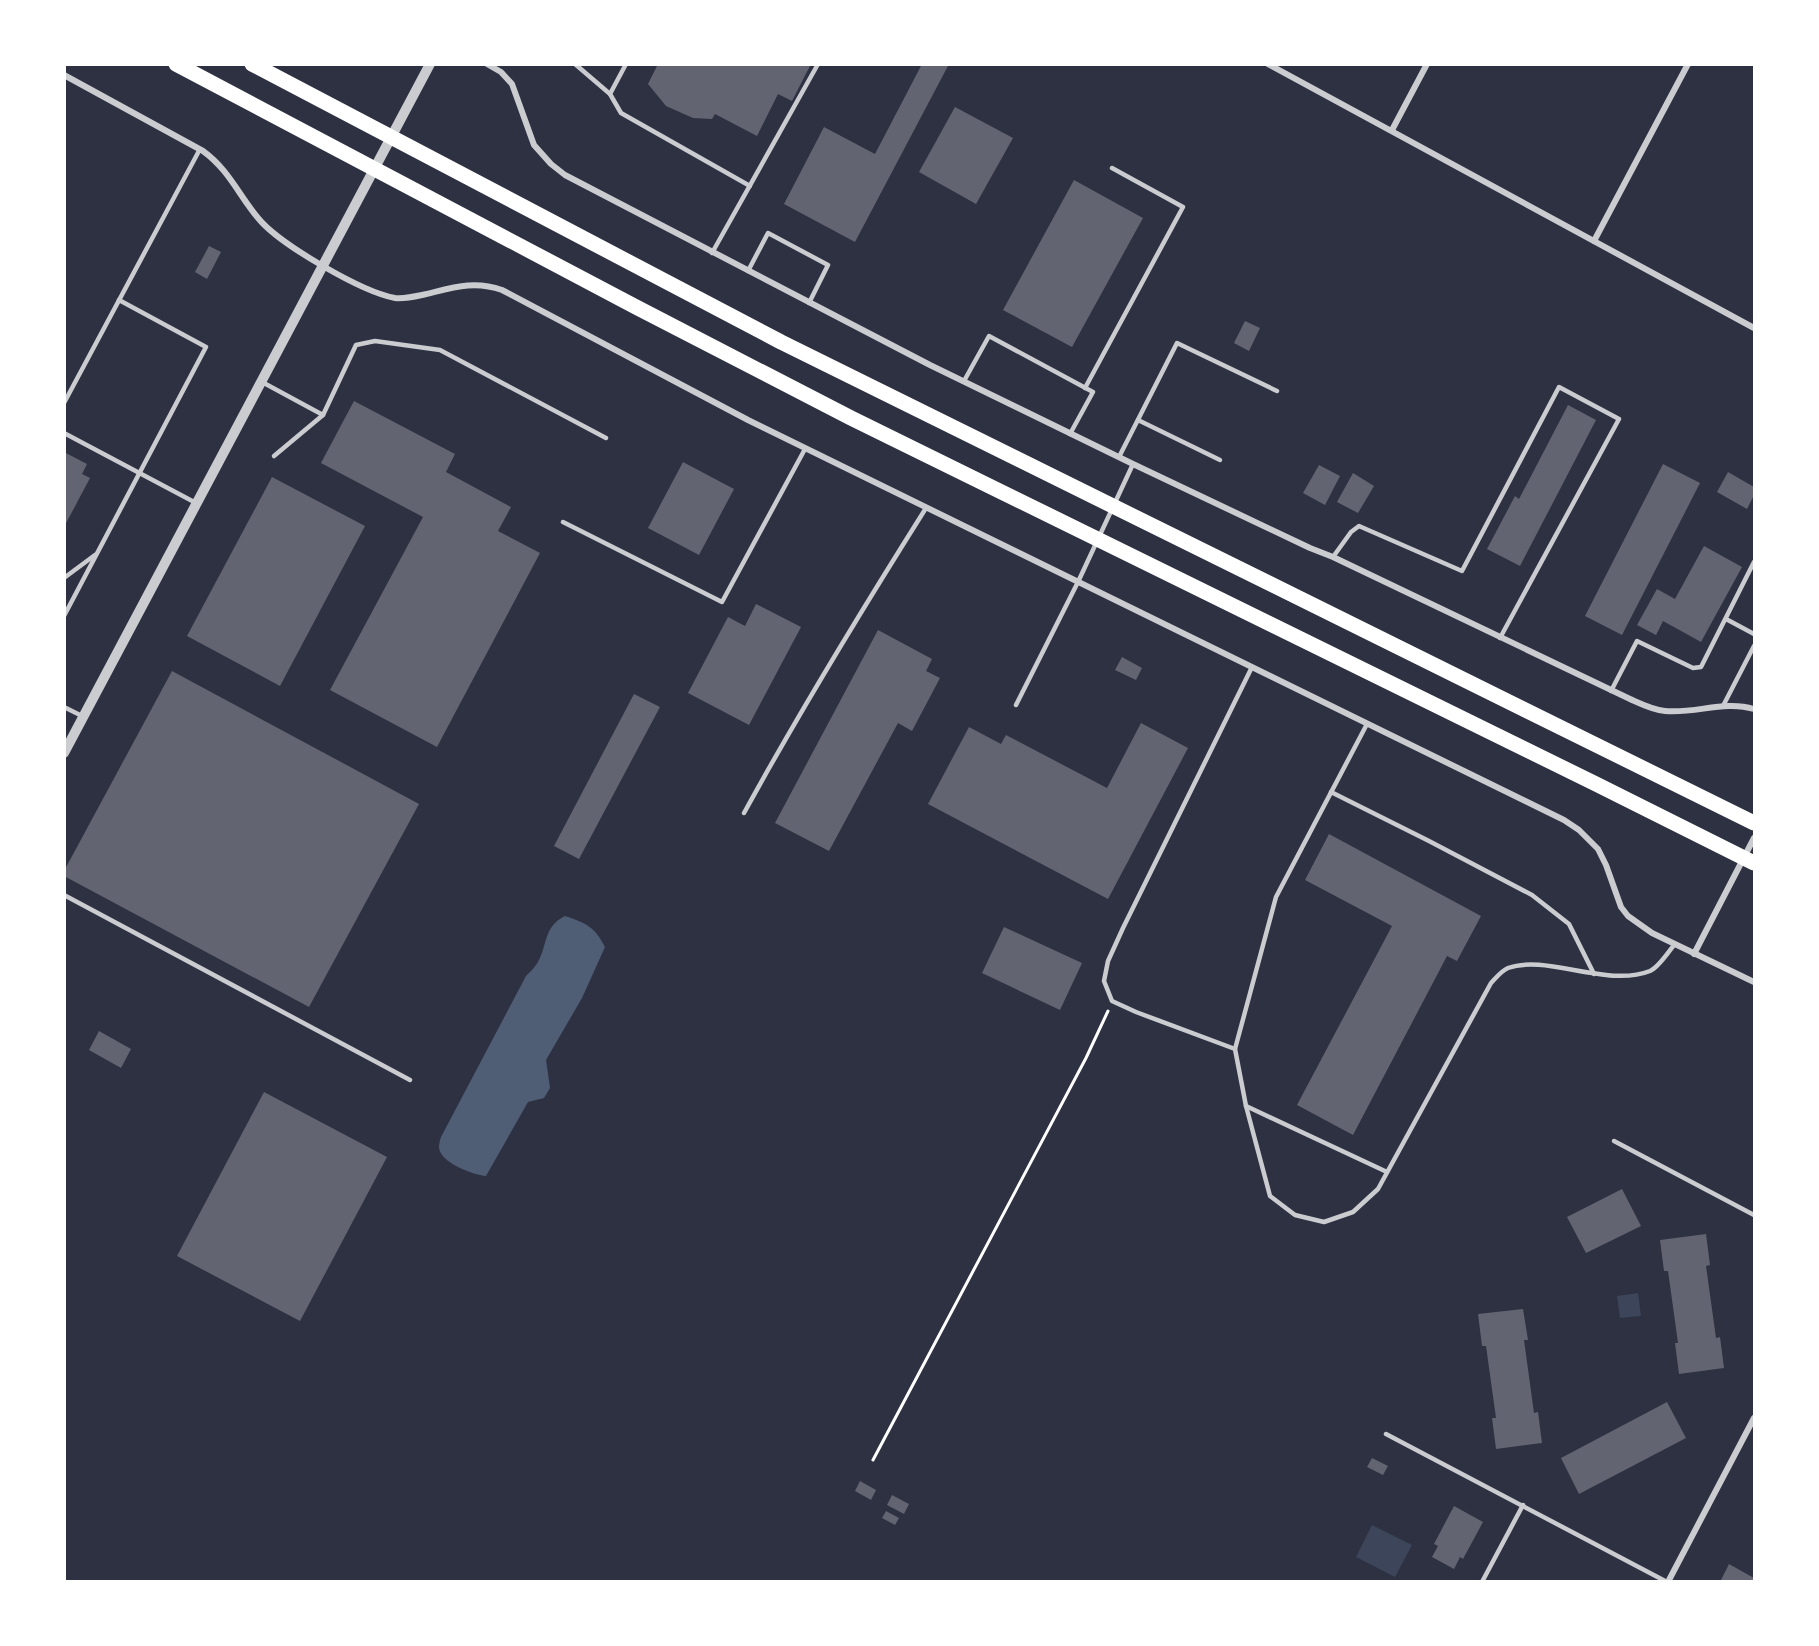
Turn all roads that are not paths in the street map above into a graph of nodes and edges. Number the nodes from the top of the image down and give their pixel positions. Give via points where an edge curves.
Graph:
1 (176, 64) edge
2 (252, 64) edge
3 (430, 64) edge
4 (487, 64) edge
5 (575, 64) edge
6 (626, 64) edge
7 (818, 64) edge
8 (1268, 64) edge
9 (1427, 64) edge
10 (1688, 64) edge
11 (64, 75) edge
12 (610, 94) junction
13 (1392, 130) junction
14 (391, 138) junction
15 (200, 149) junction
16 (1112, 168) dead end
17 (374, 170) junction
18 (750, 186) junction
19 (1594, 241) junction
20 (712, 253) junction
21 (324, 265) junction
22 (747, 271) junction
23 (119, 300) junction
24 (809, 303) junction
25 (1755, 328) edge
26 (964, 381) junction
27 (262, 382) junction
28 (1084, 388) junction
29 (1277, 391) dead end
30 (64, 403) edge
31 (323, 415) junction
32 (1138, 420) junction
33 (64, 433) edge
34 (1071, 434) junction
35 (606, 438) dead end
36 (806, 448) junction
37 (274, 456) dead end
38 (1119, 458) junction
39 (1220, 460) dead end
40 (1133, 464) junction
41 (140, 473) junction
42 (198, 504) junction
43 (1113, 507) junction
44 (926, 508) junction
45 (563, 522) dead end
46 (1098, 539) junction
47 (98, 554) junction
48 (1333, 556) junction
49 (1755, 562) edge
50 (64, 578) edge
51 (1078, 582) junction
52 (64, 616) edge
53 (1725, 620) junction
54 (1755, 634) edge
55 (1500, 638) junction
56 (1755, 646) edge
57 (1252, 667) junction
58 (1611, 691) junction
59 (1016, 705) dead end
60 (64, 706) edge
61 (1723, 706) junction
62 (1755, 709) edge
63 (84, 717) junction
64 (1367, 724) junction
65 (64, 753) edge
66 (1331, 792) junction
67 (744, 813) dead end
68 (1755, 823) edge
69 (1755, 838) edge
70 (1749, 861) edge
71 (64, 895) edge
72 (1675, 944) junction
73 (1694, 954) junction
74 (1594, 974) junction
75 (1755, 982) edge
76 (1235, 1049) junction
77 (410, 1080) dead end
78 (1246, 1106) junction
79 (1614, 1141) dead end
80 (1387, 1172) junction
81 (1755, 1215) edge
82 (1755, 1418) edge
83 (1386, 1434) dead end
84 (1522, 1505) junction
85 (1482, 1581) edge
86 (1668, 1581) edge

1 - 17 main road
2 - 14 main road
3 - 14 street
4 - 20 street via 512,84 534,145 551,164 587,188
5 - 12 lane
6 - 12 lane
7 - 18 lane
8 - 13 street
9 - 13 street
10 - 19 street
11 - 15 street
12 - 18 lane via 621,113
13 - 19 street
14 - 17 street
14 - 43 main road via 770,337
15 - 21 street via 221,166 268,229
15 - 23 lane
16 - 28 lane via 1183,207
17 - 21 street
17 - 46 main road via 767,375
18 - 20 lane
19 - 25 street
20 - 22 street
21 - 27 street
21 - 36 street via 377,292 399,298 471,284 502,290
22 - 24 street
22 - 24 lane via 768,233 828,265
23 - 30 lane
23 - 41 lane via 206,347
24 - 26 street
26 - 28 lane via 988,336
26 - 34 street
27 - 31 lane
27 - 42 street
28 - 34 lane via 1093,392
29 - 32 lane via 1177,343
31 - 35 lane via 356,345 375,341 440,350
31 - 37 lane
32 - 38 lane
32 - 39 lane
33 - 41 lane
34 - 38 street
36 - 44 street
36 - 45 lane via 722,602
38 - 40 street
40 - 43 lane
40 - 48 street
41 - 42 lane
41 - 47 lane
42 - 63 street
43 - 46 lane
43 - 68 main road
44 - 51 street
44 - 67 lane
46 - 51 lane
46 - 70 main road
47 - 50 lane
47 - 52 lane
48 - 55 street
48 - 55 lane via 1359,526 1462,571 1559,387 1619,418
49 - 53 lane
51 - 57 street
51 - 59 lane
53 - 54 lane
53 - 58 lane via 1701,668 1693,668 1637,641
55 - 58 street
56 - 61 lane
57 - 64 street
57 - 76 lane via 1108,961 1104,981 1112,1001
58 - 61 street via 1664,711
60 - 63 lane
61 - 62 street
63 - 65 street
64 - 66 lane
64 - 72 street via 1579,830 1598,849 1628,916
66 - 74 lane via 1532,895 1569,924
66 - 76 lane via 1276,897
69 - 70 street
70 - 73 street
71 - 77 lane
72 - 73 street
72 - 74 lane via 1652,971
73 - 75 street
74 - 80 lane via 1523,964 1505,969 1491,983
76 - 78 lane
78 - 80 lane
78 - 80 lane via 1270,1196 1295,1215 1324,1222 1353,1212 1378,1189
79 - 81 lane
82 - 86 street
83 - 84 lane
84 - 85 lane
84 - 86 lane

